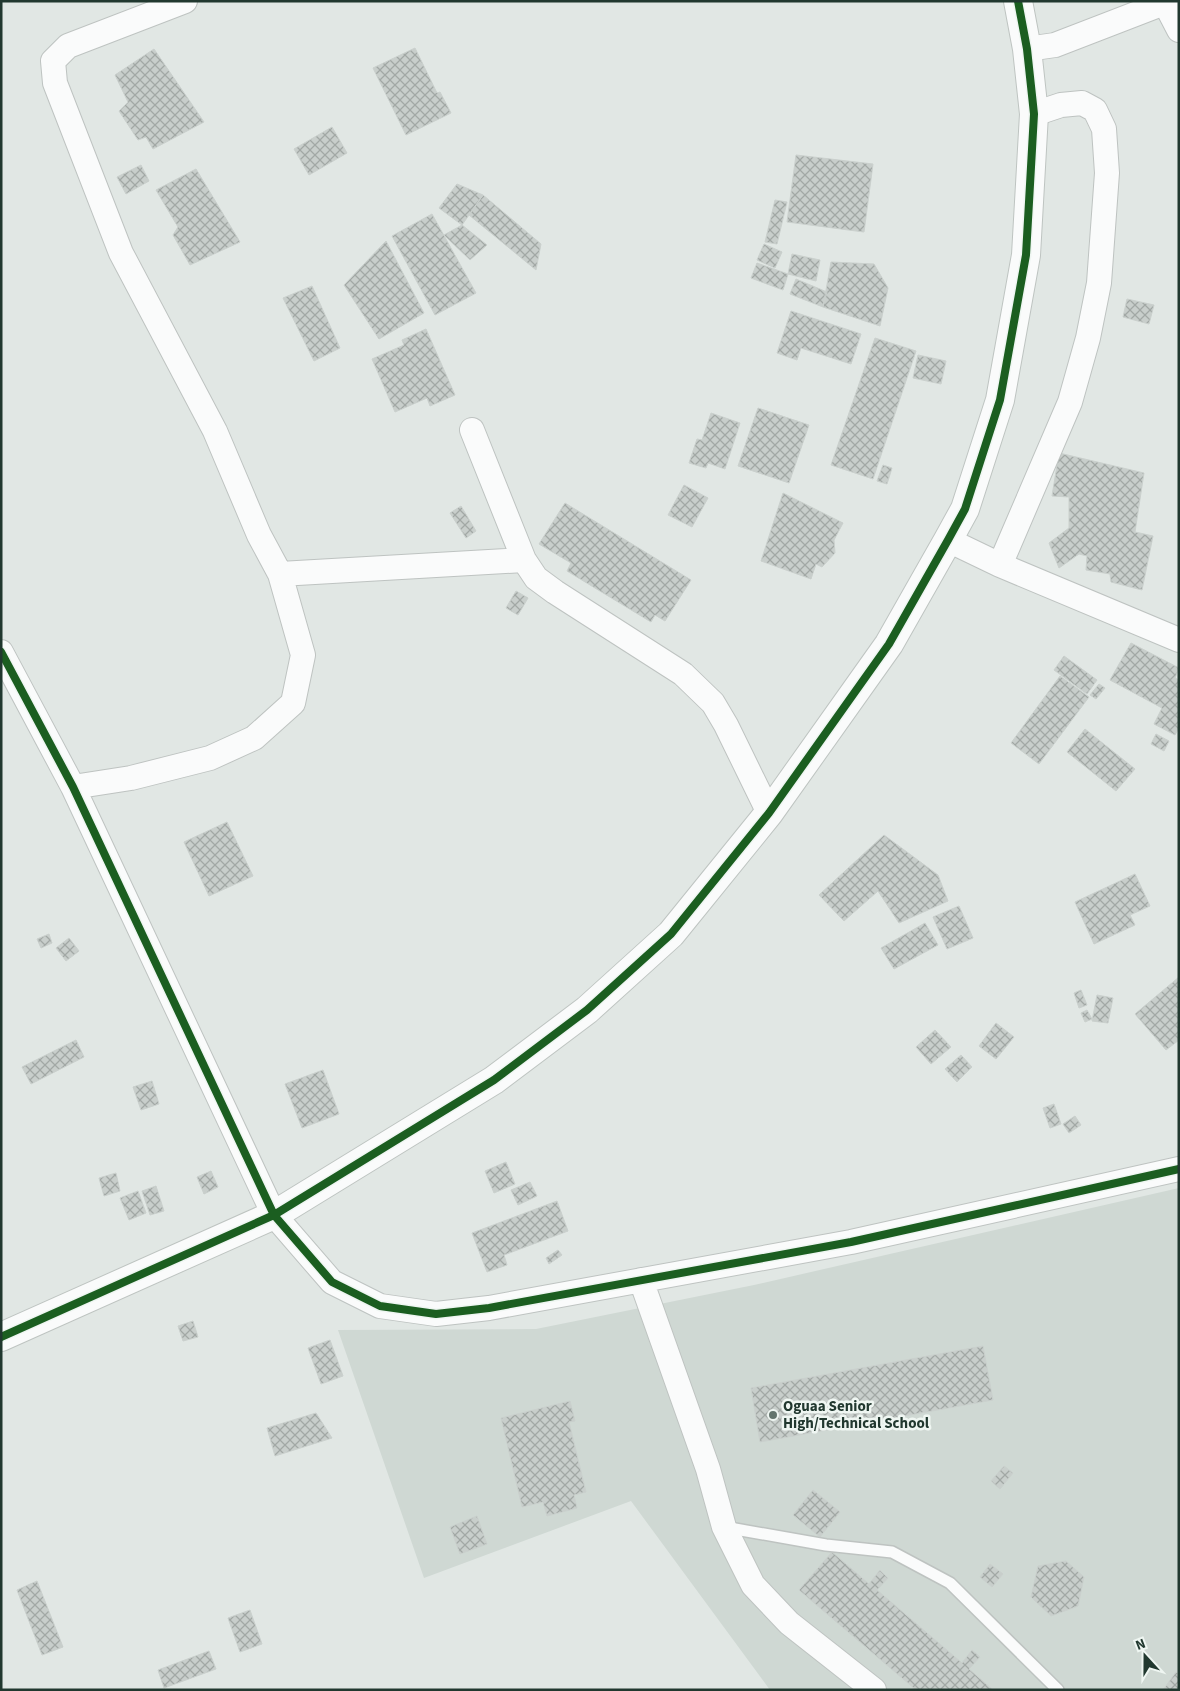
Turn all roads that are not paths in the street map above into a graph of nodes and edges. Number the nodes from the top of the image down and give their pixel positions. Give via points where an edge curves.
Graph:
1 (186, 1) edge
2 (1018, 1) edge
3 (1167, 2) edge
4 (1179, 30) edge
5 (1027, 49) junction
6 (1034, 114) junction
7 (472, 430) dead end
8 (948, 540) junction
9 (524, 560) junction
10 (1000, 565) junction
11 (280, 574) junction
12 (1179, 640) edge
13 (1, 652) edge
14 (73, 786) junction
15 (769, 813) junction
16 (1179, 1169) edge
17 (274, 1215) junction
18 (641, 1280) junction
19 (1, 1337) edge
20 (724, 1527) junction
21 (874, 1690) edge
22 (1058, 1690) edge

1 - 11 street via 68,46 53,61 55,82 121,252 215,431 259,535
2 - 5 street
3 - 4 street
3 - 5 street via 1055,45
5 - 6 street
6 - 8 street via 1026,255 1000,400 965,509
6 - 10 street via 1061,105 1082,103 1095,110 1104,129 1106,173 1098,283 1088,338 1070,402
7 - 9 street
8 - 10 street
8 - 15 street via 889,644
9 - 11 street
9 - 15 street via 536,578 683,674 713,703
10 - 12 street
11 - 14 street via 303,655 293,703 254,738 210,758 131,778
13 - 14 street
14 - 17 street
15 - 17 street via 671,934 588,1010 494,1080
16 - 18 street via 851,1242
17 - 18 street via 332,1282 380,1306 436,1314 489,1308
17 - 19 street
18 - 20 street via 708,1469
20 - 21 street via 753,1585 789,1623
20 - 22 lane via 826,1545 892,1552 950,1584

